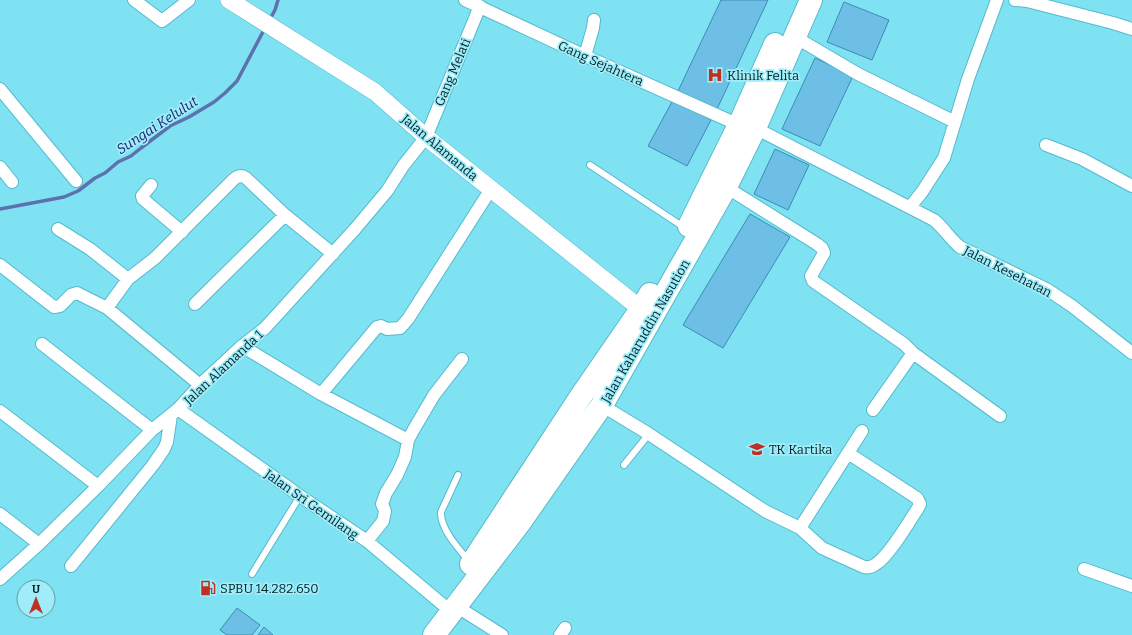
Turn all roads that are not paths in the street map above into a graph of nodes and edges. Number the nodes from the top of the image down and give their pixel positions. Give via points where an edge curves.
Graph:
1 (134, 0) edge
2 (189, 0) edge
3 (229, 0) edge
4 (465, 0) edge
5 (795, 0) edge
6 (811, 0) edge
7 (998, 0) edge
8 (1015, 0) edge
9 (485, 5) edge
10 (594, 20) dead end
11 (1132, 29) edge
12 (795, 37) junction
13 (585, 56) junction
14 (0, 89) edge
15 (955, 122) junction
16 (747, 126) junction
17 (426, 137) junction
18 (1046, 145) dead end
19 (590, 165) dead end
20 (0, 168) edge
21 (76, 181) dead end
22 (12, 182) dead end
23 (151, 185) dead end
24 (1132, 186) edge
25 (726, 187) junction
26 (491, 189) junction
27 (910, 207) junction
28 (285, 215) junction
29 (58, 229) dead end
30 (687, 230) junction
31 (182, 232) junction
32 (333, 254) junction
33 (0, 265) edge
34 (128, 279) junction
35 (195, 304) dead end
36 (107, 308) junction
37 (641, 309) junction
38 (42, 344) dead end
39 (242, 346) junction
40 (913, 352) junction
41 (1132, 353) edge
42 (462, 359) dead end
43 (200, 385) junction
44 (321, 394) junction
45 (583, 394) junction
46 (602, 406) junction
47 (873, 410) dead end
48 (0, 411) edge
49 (174, 412) junction
50 (1000, 416) dead end
51 (152, 430) junction
52 (862, 431) dead end
53 (649, 434) junction
54 (408, 440) junction
55 (848, 453) junction
56 (624, 465) dead end
57 (458, 475) dead end
58 (98, 486) junction
59 (300, 496) junction
60 (0, 514) edge
61 (800, 528) junction
62 (367, 541) junction
63 (39, 544) junction
64 (471, 564) junction
65 (71, 566) dead end
66 (1084, 570) dead end
67 (252, 574) dead end
68 (0, 579) edge
69 (1132, 586) edge
70 (449, 605) junction
71 (417, 635) edge
72 (434, 635) edge
73 (502, 635) edge

1 - 2 street via 162,21
3 - 17 street, Jalan Alamanda via 375,92
4 - 9 street, Gang Sejahtera
5 - 16 highway, Jalan Kaharuddin Nasution
6 - 12 highway, Jalan Kaharuddin Nasution
7 - 15 street via 968,79
8 - 11 street
9 - 13 street, Gang Sejahtera
9 - 17 street, Gang Melati
10 - 13 street
12 - 15 street via 858,74
12 - 16 highway, Jalan Kaharuddin Nasution
13 - 16 street, Gang Sejahtera
14 - 21 street
15 - 27 street via 944,158
16 - 25 highway, Jalan Kaharuddin Nasution
16 - 27 street, Jalan Kesehatan
16 - 30 highway, Jalan Kaharuddin Nasution
17 - 26 street, Jalan Alamanda
17 - 32 street, Jalan Alamanda 1 via 387,191
18 - 24 street via 1082,159
19 - 30 lane
20 - 22 street
23 - 31 street via 142,196 143,199
25 - 40 street via 822,248 824,253 811,276 813,281
25 - 46 highway, Jalan Kaharuddin Nasution
26 - 37 street, Jalan Alamanda
26 - 44 street via 408,319 400,328 377,327
27 - 41 street, Jalan Kesehatan via 934,220 960,247 1048,290
28 - 31 street via 246,178 240,176 234,179
28 - 32 street
28 - 35 street
29 - 34 street via 90,249
30 - 37 highway, Jalan Kaharuddin Nasution
31 - 34 street
32 - 39 street, Jalan Alamanda 1 via 265,328
33 - 36 street via 54,307 60,306 77,293
34 - 36 street
36 - 43 street
37 - 45 highway, Jalan Kaharuddin Nasution
38 - 51 street
39 - 43 street, Jalan Alamanda 1
39 - 44 street
40 - 47 street
40 - 50 street
42 - 54 street via 434,395
43 - 49 street, Jalan Alamanda 1
44 - 54 street
45 - 46 street
45 - 64 highway, Jalan Kaharuddin Nasution
46 - 53 street
46 - 70 highway, Jalan Kaharuddin Nasution via 521,521
48 - 58 street
49 - 51 street, Jalan Alamanda 1
49 - 59 street, Jalan Sri Gemilang
49 - 65 street via 164,449
51 - 58 street, Jalan Alamanda 1
52 - 55 street
53 - 56 lane
53 - 61 street via 765,511
54 - 62 street via 405,457 382,504 385,511 383,521
55 - 61 street
55 - 61 street via 917,498 920,504 918,508 889,550 880,561 870,567 864,567 822,548
57 - 64 lane via 441,516 450,538
58 - 63 street, Jalan Alamanda 1
59 - 62 street, Jalan Sri Gemilang
59 - 67 lane
60 - 63 street
62 - 70 street, Jalan Sri Gemilang
63 - 68 street, Jalan Alamanda 1
64 - 70 highway, Jalan Kaharuddin Nasution
66 - 69 street
70 - 71 highway, Jalan Kaharuddin Nasution
70 - 72 highway, Jalan Kaharuddin Nasution
70 - 73 street, Jalan Sri Gemilang

